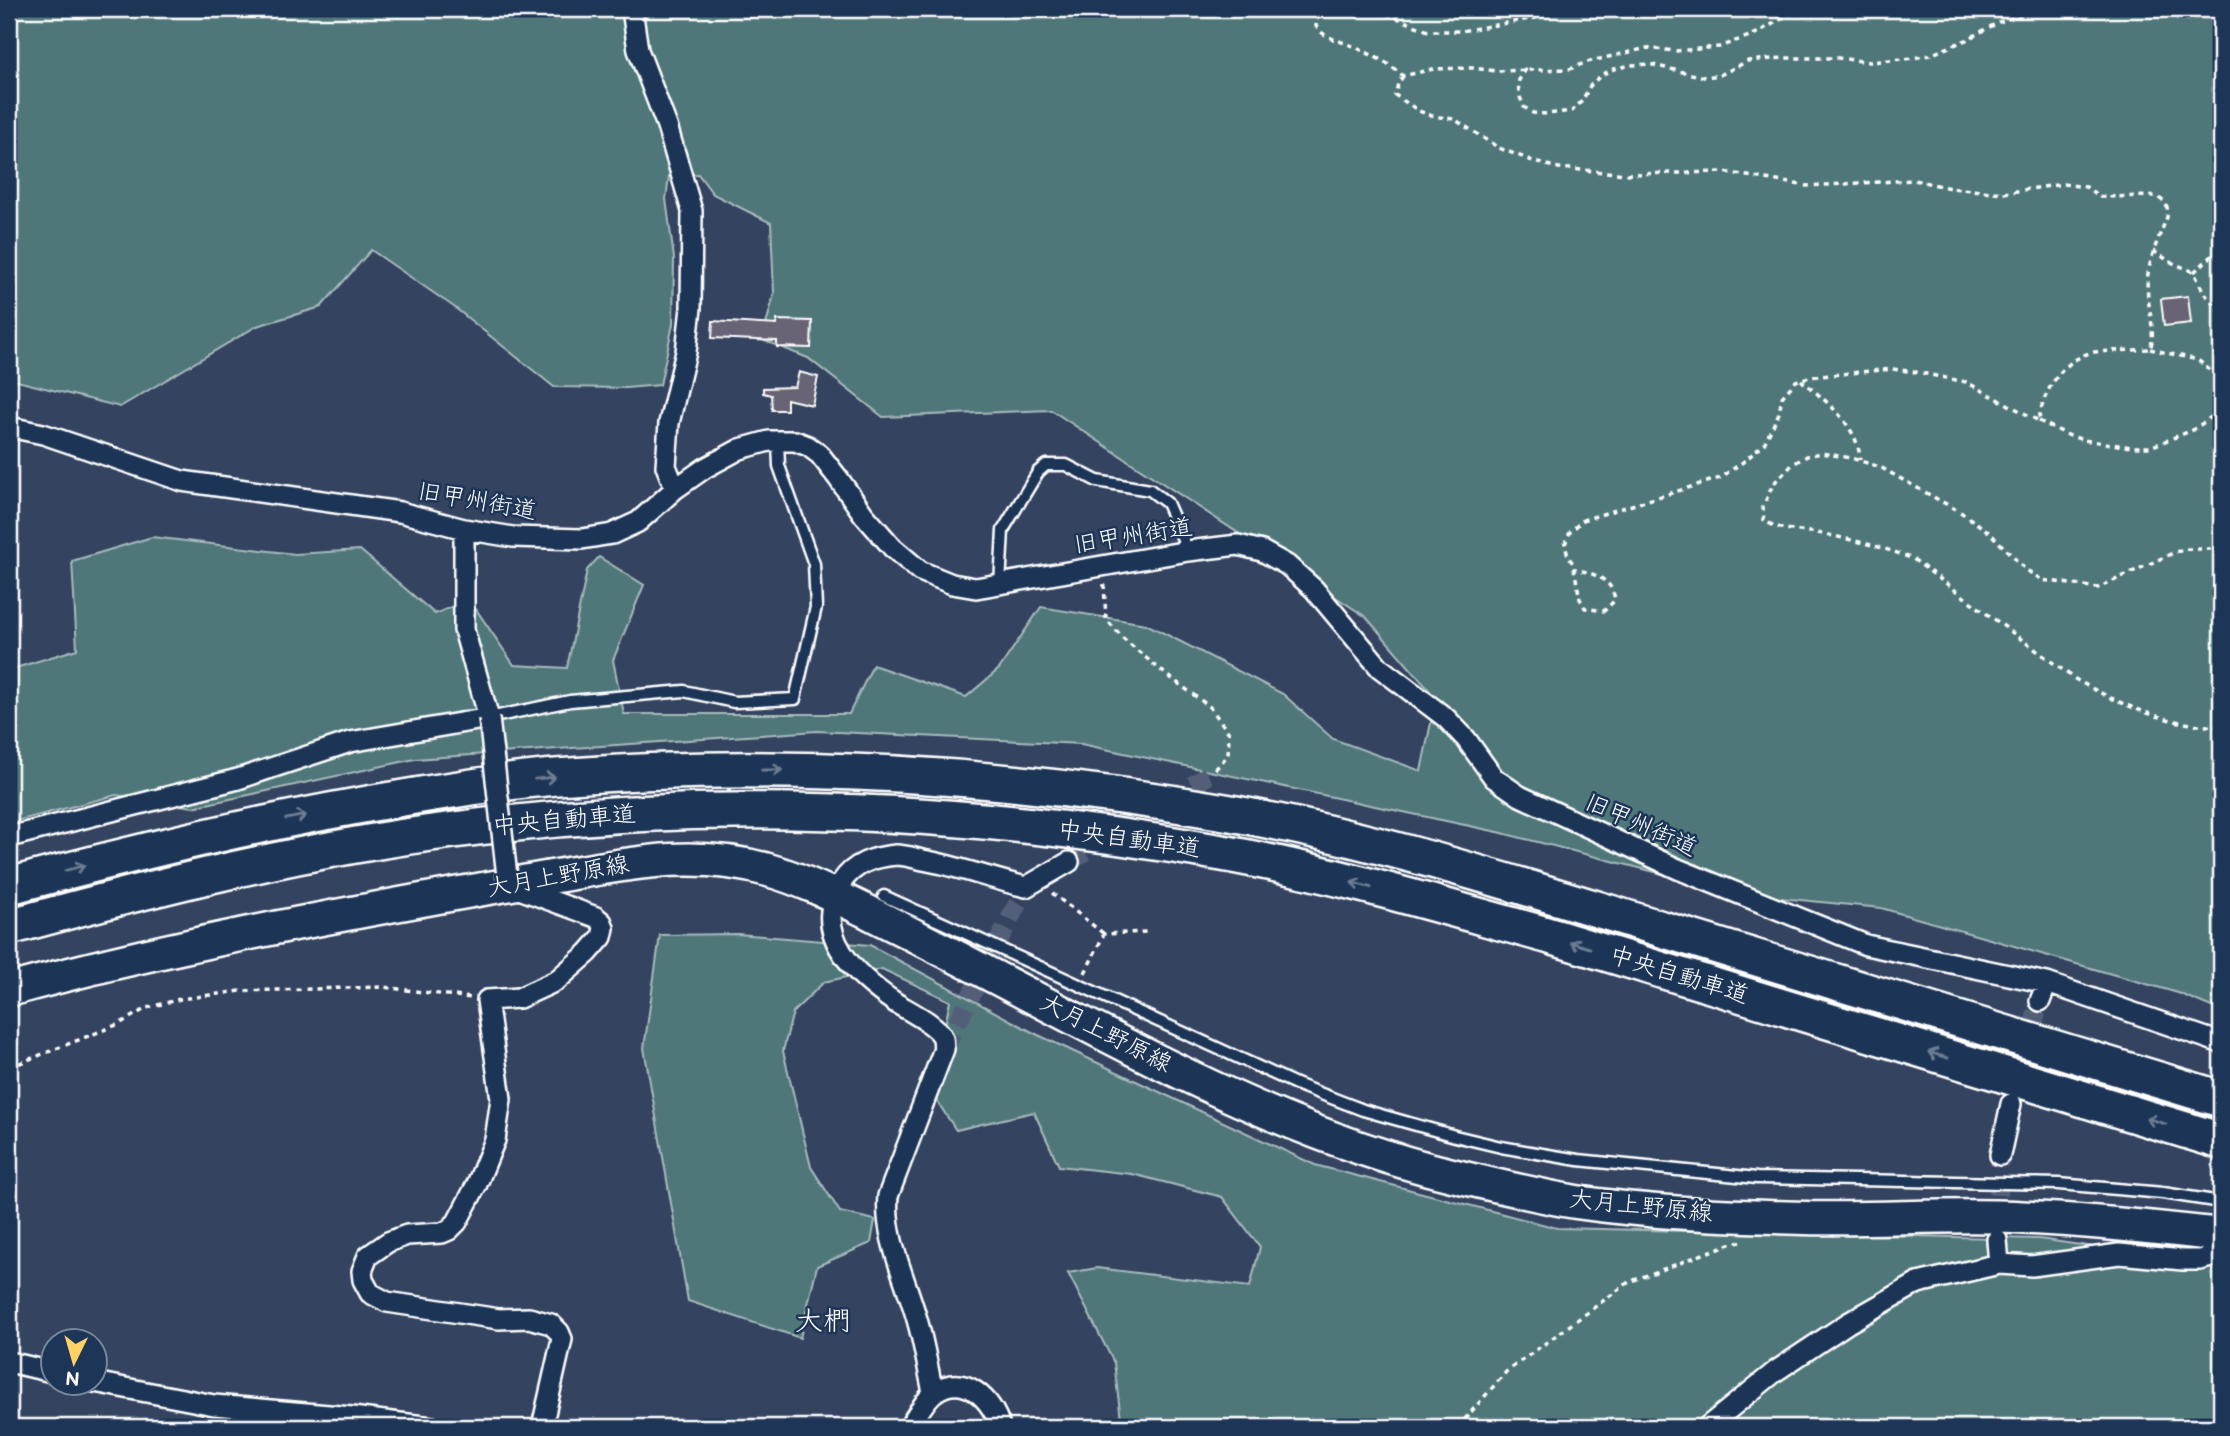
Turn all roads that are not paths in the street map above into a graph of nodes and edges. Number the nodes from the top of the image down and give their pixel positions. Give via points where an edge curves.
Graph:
1 (632, 9) edge
2 (9, 427) edge
3 (778, 441) junction
4 (675, 489) junction
5 (464, 529) junction
6 (1188, 551) junction
7 (1000, 585) junction
8 (489, 718) junction
9 (9, 837) edge
10 (1069, 862) tunnel mouth
11 (508, 885) junction
12 (9, 886) edge
13 (834, 895) junction
14 (884, 896) dead end
15 (9, 927) edge
16 (9, 990) edge
17 (2221, 1044) edge
18 (2221, 1099) edge
19 (2011, 1104) tunnel mouth
20 (2221, 1141) edge
21 (2000, 1156) tunnel mouth
22 (2221, 1202) edge
23 (2221, 1235) edge
24 (1997, 1240) tunnel mouth
25 (2221, 1254) edge
26 (1999, 1264) junction
27 (9, 1362) edge
28 (38, 1369) edge
29 (108, 1385) edge
30 (933, 1392) junction
31 (432, 1427) edge
32 (542, 1427) edge
33 (909, 1427) edge
34 (1000, 1427) edge
35 (1707, 1427) edge

1 - 4 street via 638,50 692,211 691,308 669,423 666,466
2 - 5 street, 旧甲州街道 via 182,481 400,512
3 - 4 street, 旧甲州街道 via 740,449
3 - 7 street, 旧甲州街道 via 795,441 820,455 863,515 920,570 975,588
3 - 8 lane via 779,466 814,564 816,607 794,699 734,702 684,691 570,701
4 - 5 street, 旧甲州街道 via 638,522 612,534 536,538
5 - 8 street via 464,630
6 - 7 street, 旧甲州街道
6 - 7 lane via 1167,503 1150,490 1097,481 1066,465 1046,465 1003,530
6 - 17 street, 旧甲州街道 via 1238,545 1262,551 1287,565 1314,589 1380,668 1446,718 1494,778 1529,801 1678,869 1866,945
8 - 9 street via 350,742 263,772
8 - 11 street, bridge
10 - 13 street via 1026,887 898,855 854,867
11 - 13 main road, 大月上野原線 via 648,860 708,860 772,870
11 - 16 main road, 大月上野原線 via 201,944
11 - 32 street via 596,917 602,922 603,937 555,981 519,998 487,1000 501,1099 495,1140 477,1184 449,1230 388,1242 368,1256 362,1271 370,1293 387,1302 551,1324 562,1339
12 -> 18 highway, 中央自動車道 via 226,831 414,796 552,777 781,770 1015,783 1231,813 1451,866
13 - 23 main road, 大月上野原線 via 1241,1100 1329,1137 1446,1174 1576,1202 1648,1210 1809,1219 2010,1217
13 - 30 street via 831,926 844,956 869,983 942,1037 944,1049 886,1212
14 - 22 lane via 1245,1062 1363,1110 1501,1147 1624,1166 1757,1178 2059,1184
20 -> 15 highway, 中央自動車道 via 1550,936 1332,877 1225,853 1013,823 891,813 777,811 555,819 352,846 119,897
19 - 21 street
24 - 26 street
25 - 26 street via 2200,1260 2119,1254 2032,1266
26 - 35 street via 1917,1283 1886,1299 1776,1371
27 - 28 street
29 - 31 street via 214,1405
30 - 33 street
30 - 34 street via 950,1385 973,1389 984,1396

